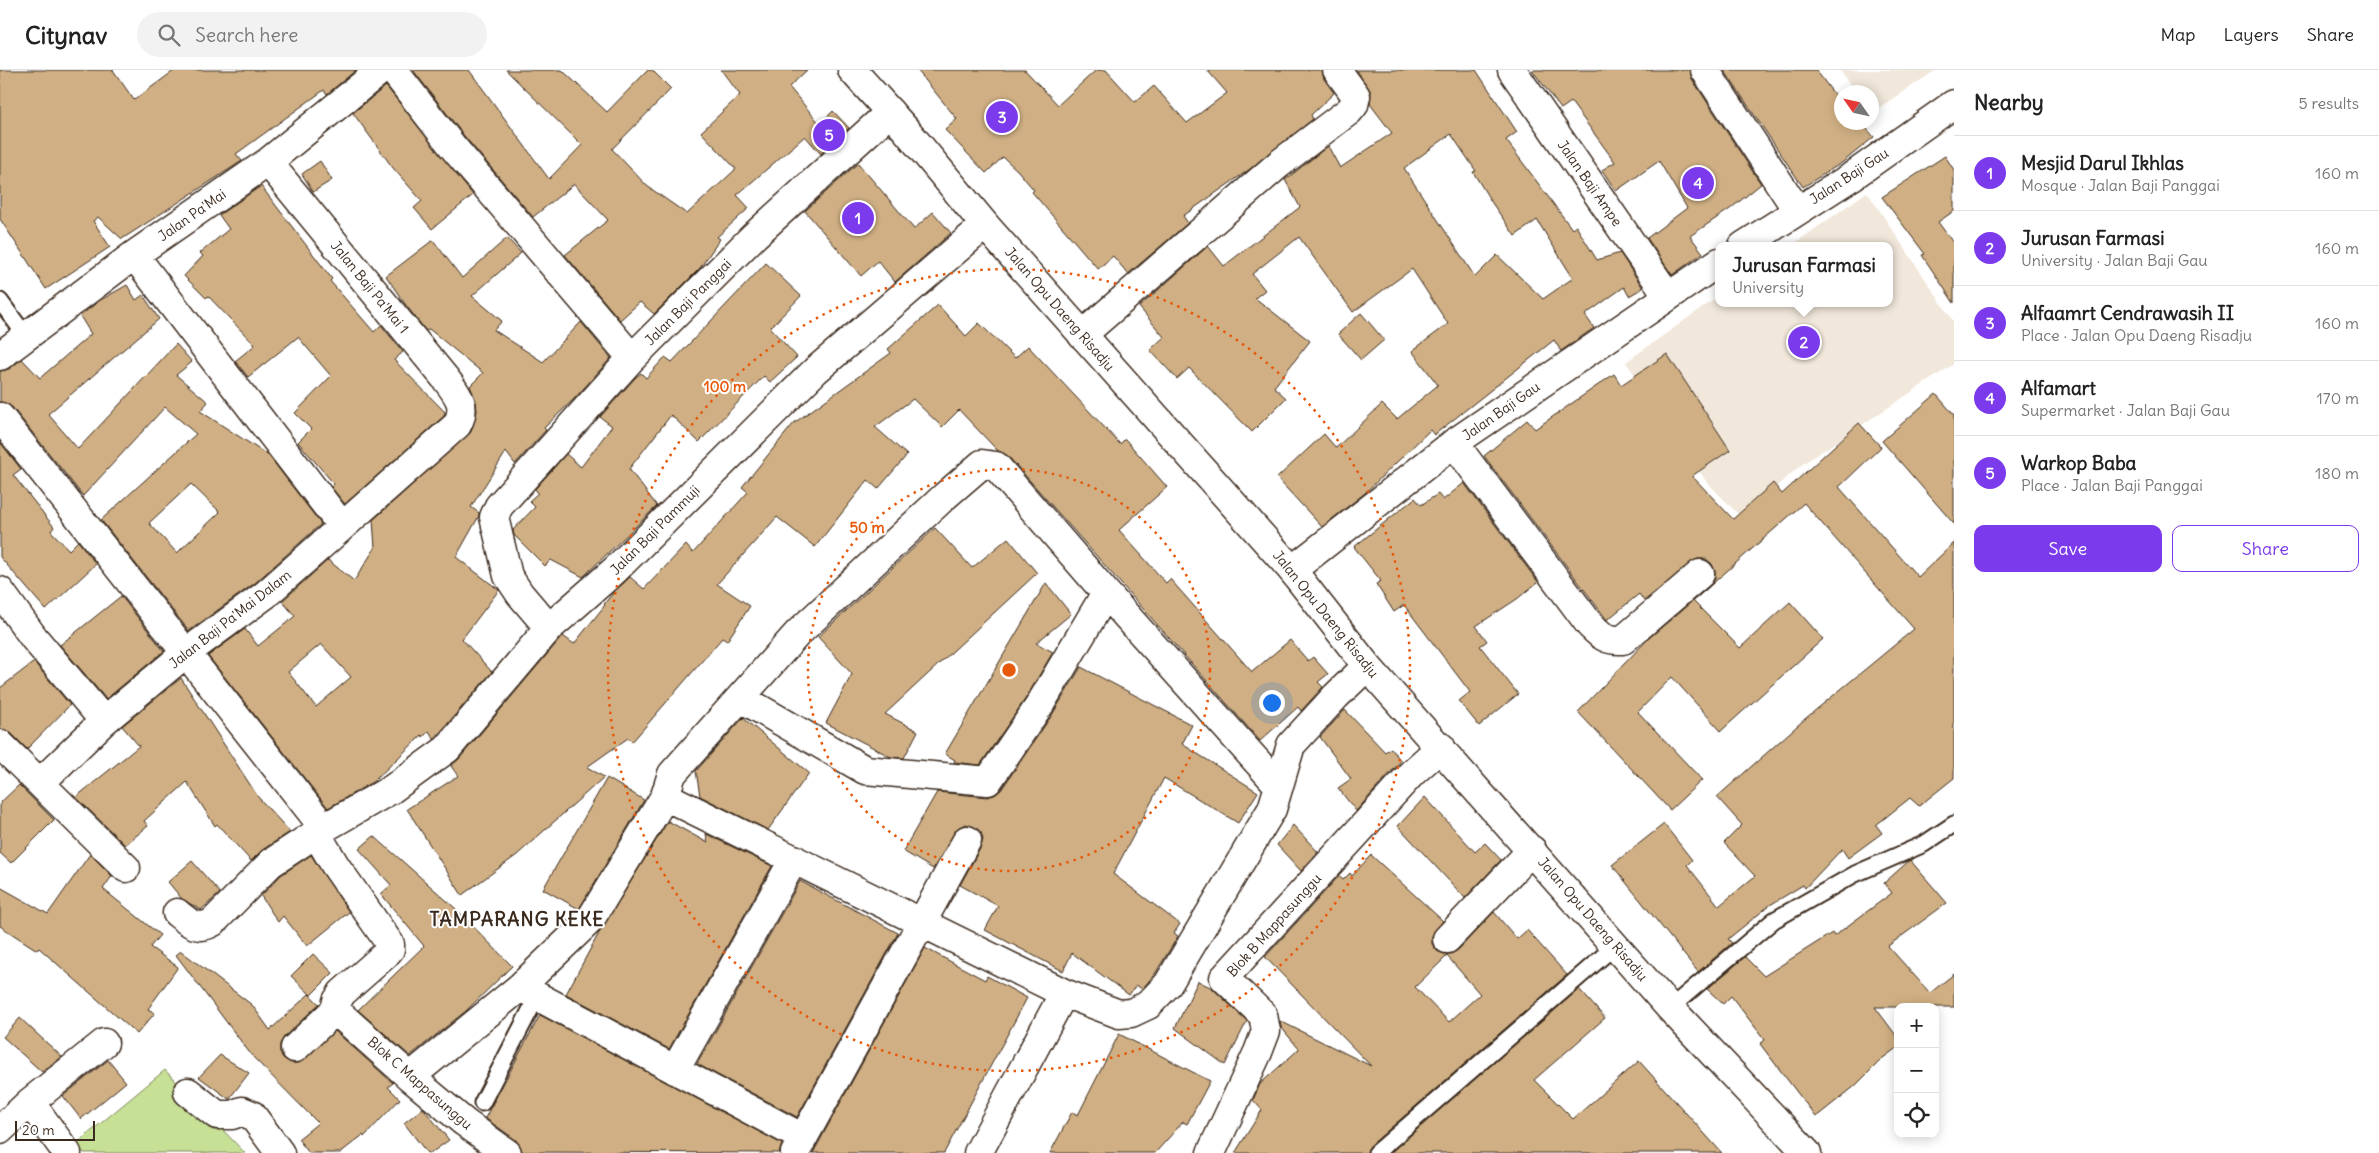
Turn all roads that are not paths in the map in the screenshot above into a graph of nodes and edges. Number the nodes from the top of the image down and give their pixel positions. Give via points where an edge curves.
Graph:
1 (381, 70) edge
2 (393, 70) edge
3 (852, 70) edge
4 (1337, 70) edge
5 (1512, 70) edge
6 (1704, 70) edge
7 (1953, 107) edge
8 (890, 112) junction
9 (268, 162) junction
10 (1797, 210) junction
11 (986, 225) junction
12 (1750, 242) edge
13 (134, 255) junction
14 (1715, 265) edge
15 (1668, 296) junction
16 (0, 301) edge
17 (1082, 335) junction
18 (26, 336) junction
19 (0, 356) edge
20 (632, 358) junction
21 (462, 416) joint
22 (0, 417) edge
23 (1454, 443) junction
24 (342, 526) junction
25 (1292, 570) junction
26 (1700, 574) dead end
27 (0, 591) edge
28 (1106, 593) junction
29 (549, 628) junction
30 (186, 653) junction
31 (1367, 666) junction
32 (741, 698) junction
33 (104, 720) junction
34 (0, 744) edge
35 (1441, 748) junction
36 (41, 782) junction
37 (1279, 786) junction
38 (665, 796) junction
39 (1954, 824) edge
40 (320, 830) junction
41 (967, 840) dead end
42 (1532, 850) junction
43 (794, 859) junction
44 (126, 868) dead end
45 (176, 913) dead end
46 (920, 922) junction
47 (1447, 939) dead end
48 (1616, 945) junction
49 (529, 992) junction
50 (1064, 993) junction
51 (1670, 1008) junction
52 (335, 1010) junction
53 (104, 1043) dead end
54 (295, 1048) dead end
55 (675, 1070) junction
56 (410, 1077) junction
57 (188, 1092) dead end
58 (30, 1102) junction
59 (482, 1103) dead end
60 (0, 1130) edge
61 (799, 1145) edge
62 (68, 1153) edge
63 (280, 1153) edge
64 (506, 1153) edge
65 (978, 1153) edge
66 (1211, 1153) edge
67 (1376, 1153) edge
68 (1807, 1153) edge

1 - 9 street, Jalan Pa'Mai
2 - 20 street via 453,148
3 - 8 street, Jalan Opu Daeng Risadju
4 - 17 street via 1356,96 1349,111 1279,164
5 - 15 street, Jalan Baji Ampe
6 - 10 street
7 - 10 street, Jalan Baji Gau
8 - 11 street, Jalan Opu Daeng Risadju
8 - 20 street, Jalan Baji Panggai via 754,236
9 - 13 street, Jalan Pa'Mai
9 - 21 street, Jalan Baji Pa'Mai 1 via 444,378 462,402
10 - 12 street, Jalan Baji Gau
11 - 17 street, Jalan Opu Daeng Risadju
11 - 29 street, Jalan Baji Pammuji via 815,371 616,570
13 - 18 street, Jalan Pa'Mai
13 - 24 street
14 - 15 street, Jalan Baji Gau
15 - 23 street, Jalan Baji Gau
16 - 18 lane
17 - 25 street, Jalan Opu Daeng Risadju
18 - 19 street, Jalan Pa'Mai
20 - 29 street, Jalan Baji Panggai via 499,506 494,517 508,576
21 - 24 street, Jalan Baji Pa'Mai Dalam via 458,425
22 - 30 street
23 - 25 street, Jalan Baji Gau
23 - 26 street via 1602,638 1623,640
24 - 30 street, Jalan Baji Pa'Mai Dalam via 265,595
25 - 31 street, Jalan Opu Daeng Risadju
27 - 33 street via 34,638
28 - 32 street via 1039,706 988,781 864,770
28 - 32 street via 996,466 982,464 798,633
28 - 37 street
29 - 40 street, Jalan Baji Pammuji via 447,749 392,789
30 - 33 street, Jalan Baji Pa'Mai Dalam
30 - 40 street
31 - 35 street, Jalan Opu Daeng Risadju
31 - 37 street via 1291,745
32 - 38 street via 672,774
33 - 36 street, Jalan Baji Pa'Mai Dalam
34 - 36 street
35 - 42 street, Jalan Opu Daeng Risadju
35 - 66 street, Blok B Mappasunggu via 1412,772 1224,978 1263,1015 1266,1031 1258,1052 1234,1084
36 - 44 street
37 - 50 street via 1272,809 1168,984 1155,998 1131,1013 1119,1014
38 - 43 street
38 - 49 street via 590,920
39 - 51 lane via 1924,844 1855,874 1774,920
40 - 45 street, Jalan Baji Pammuji via 271,863 226,911 204,927 195,926
40 - 52 street via 335,865 390,944 385,955 342,993
41 - 46 street
42 - 47 street
42 - 48 street, Jalan Opu Daeng Risadju
43 - 46 street
43 - 55 street
46 - 50 street
46 - 61 street
48 - 51 street, Jalan Opu Daeng Risadju
48 - 67 lane
49 - 55 street
49 - 56 street
49 - 59 lane
50 - 65 street
51 - 68 street, Jalan Opu Daeng Risadju
52 - 54 street
52 - 56 street, Blok C Mappasunggu
53 - 58 street
55 - 61 street
56 - 64 street, Blok C Mappasunggu
57 - 63 street via 217,1115 242,1111 252,1115
58 - 60 street
58 - 62 street

